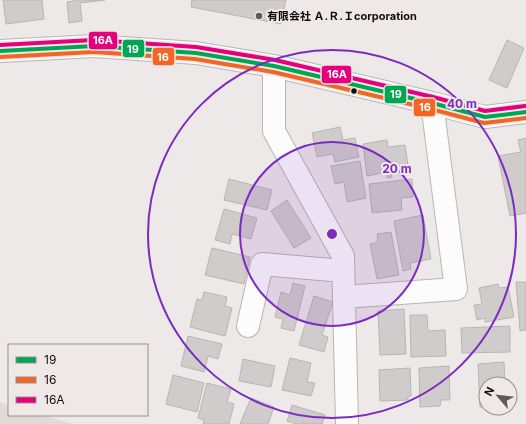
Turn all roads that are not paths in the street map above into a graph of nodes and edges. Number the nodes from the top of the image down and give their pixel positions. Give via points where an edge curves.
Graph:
1 (0, 51) edge
2 (274, 66) junction
3 (432, 103) junction
4 (526, 112) edge
5 (343, 271) junction
6 (344, 297) junction
7 (248, 326) dead end
8 (347, 424) edge

1 - 2 street via 94,46 196,52
2 - 3 street
2 - 5 street via 274,131 343,256
3 - 4 street via 485,117
3 - 6 street via 456,289
5 - 6 street
5 - 7 street via 262,264
6 - 8 street

